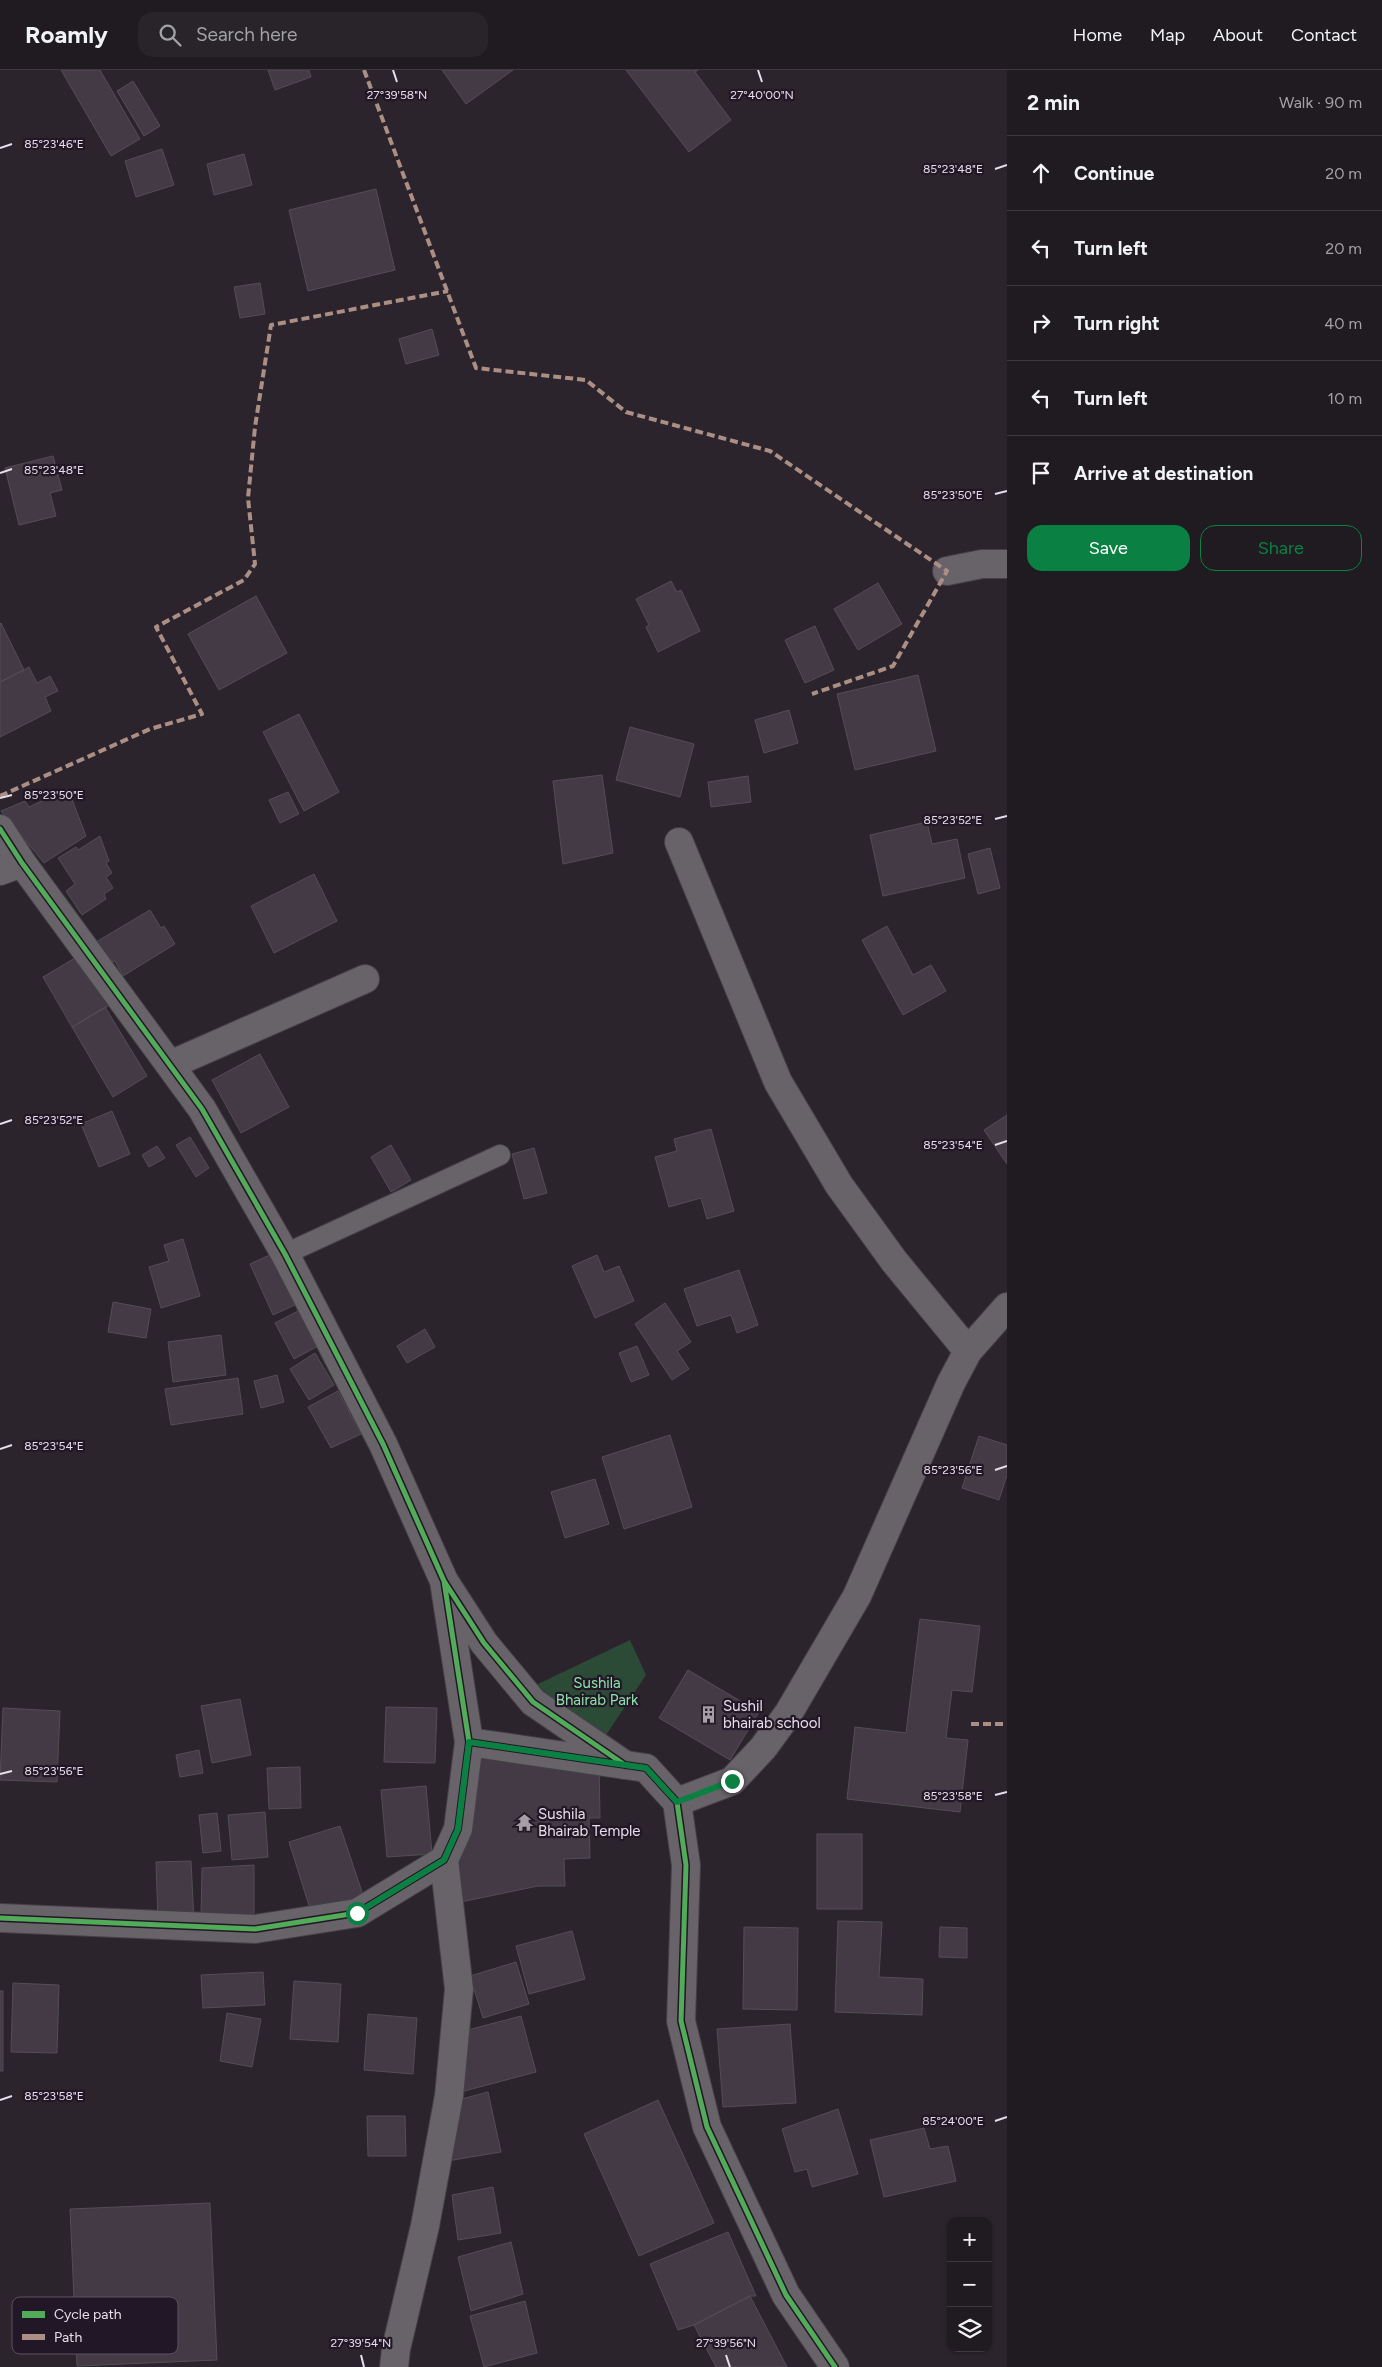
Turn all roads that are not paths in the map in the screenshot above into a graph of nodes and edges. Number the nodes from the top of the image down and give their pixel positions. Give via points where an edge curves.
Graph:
1 (1007, 564) edge
2 (947, 571) dead end
3 (0, 829) edge
4 (679, 842) dead end
5 (11, 867) edge
6 (365, 979) dead end
7 (170, 1065) junction
8 (500, 1155) dead end
9 (285, 1254) junction
10 (1007, 1307) edge
11 (968, 1351) junction
12 (444, 1581) junction
13 (469, 1742) junction
14 (626, 1765) junction
15 (677, 1802) junction
16 (444, 1860) junction
17 (0, 1918) edge
18 (394, 2367) edge
19 (836, 2367) edge

1 - 2 street via 982,564
3 - 5 street
4 - 11 street via 778,1082 839,1184 877,1238
5 - 7 street
6 - 7 street
7 - 9 street via 202,1109
8 - 9 lane
9 - 12 street via 383,1444
10 - 11 street
11 - 15 street via 857,1596 788,1714 763,1748 732,1781
12 - 13 street
12 - 14 street via 484,1644 533,1702
13 - 14 street
13 - 16 street via 458,1829
14 - 15 street via 646,1768
15 - 19 street via 686,1865 682,2021 707,2127 786,2295
16 - 17 street via 357,1913 255,1929
16 - 18 street via 459,1989 454,2048 449,2096 427,2217

